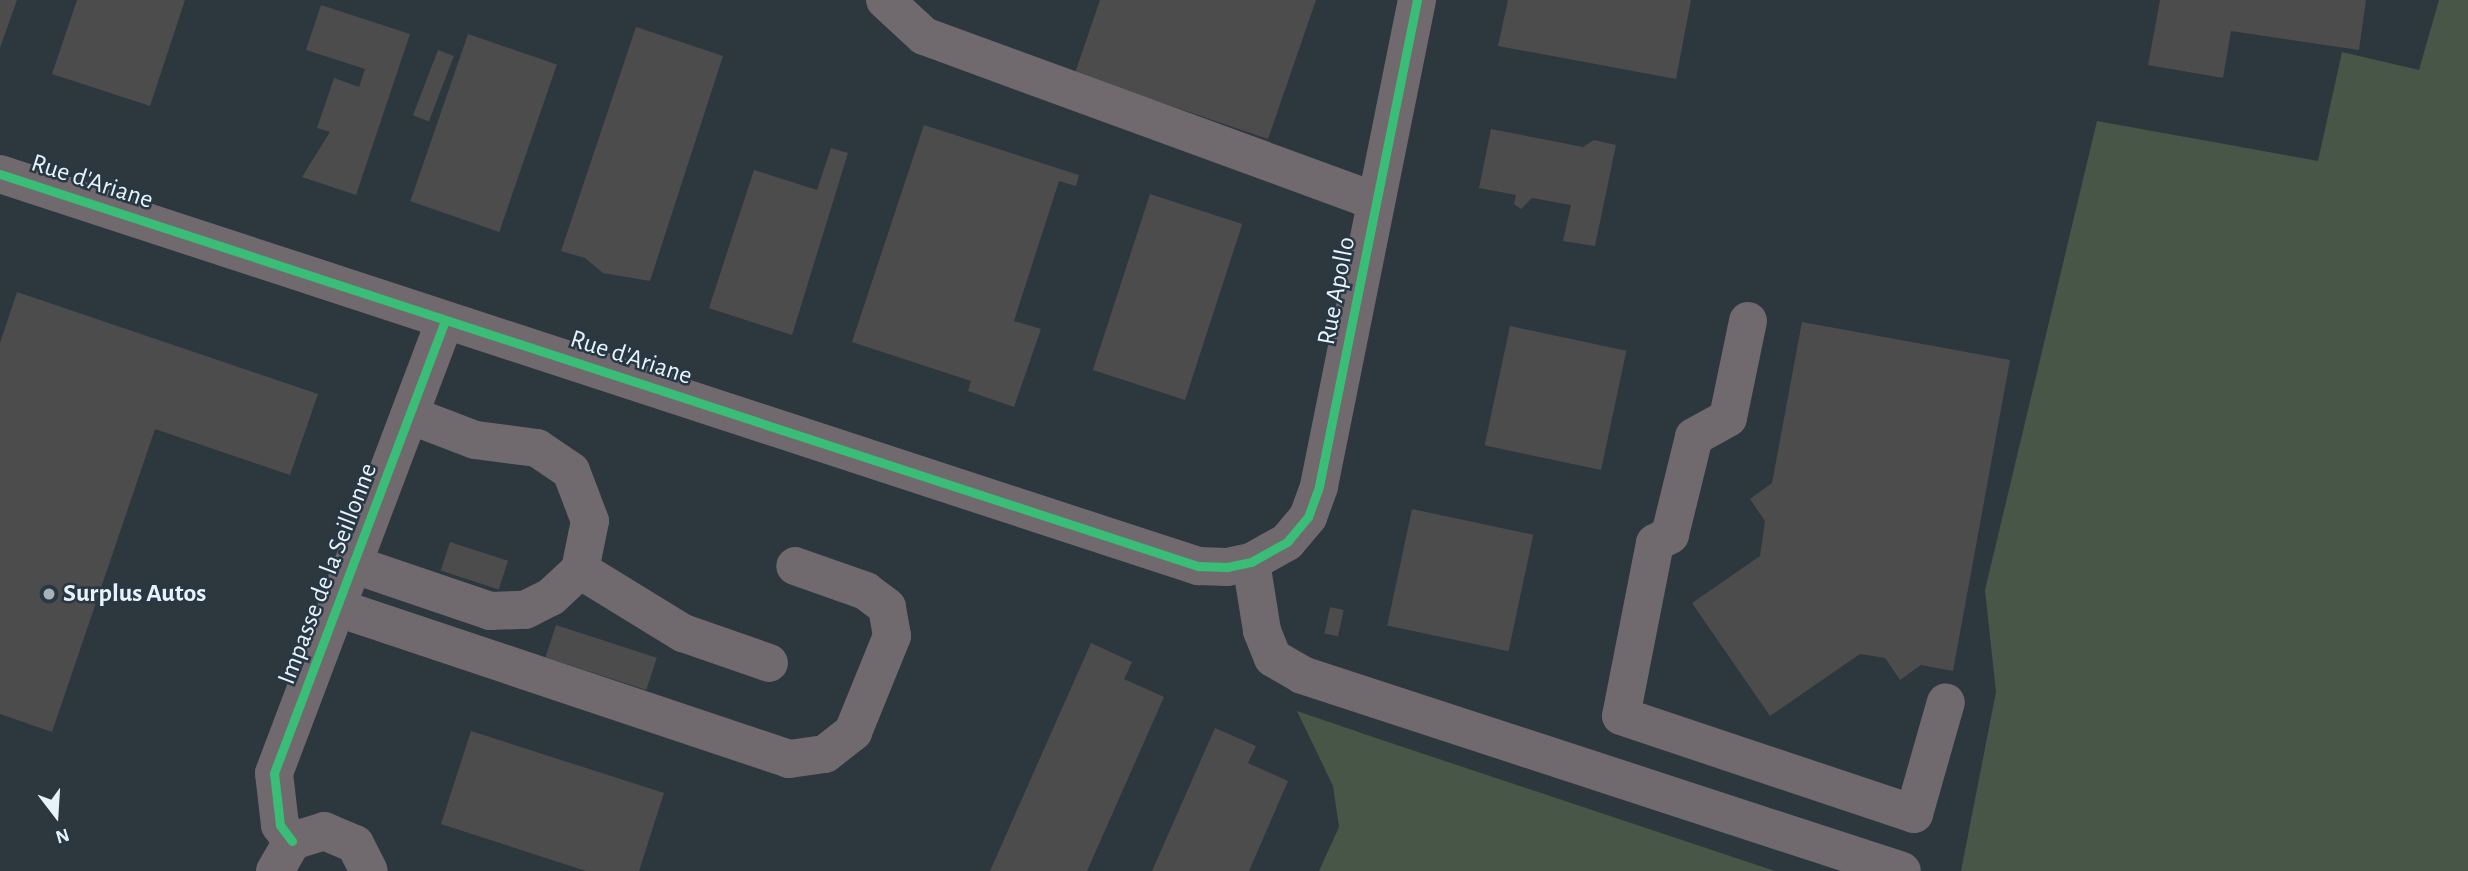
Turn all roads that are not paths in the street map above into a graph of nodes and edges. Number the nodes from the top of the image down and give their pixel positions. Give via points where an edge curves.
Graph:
1 (886, 0) edge
2 (1418, 0) edge
3 (0, 174) edge
4 (1376, 201) junction
5 (445, 320) junction
6 (1748, 321) dead end
7 (410, 415) junction
8 (1251, 562) junction
9 (355, 565) junction
10 (795, 566) dead end
11 (580, 570) junction
12 (338, 608) junction
13 (769, 663) dead end
14 (1946, 702) dead end
15 (1621, 716) junction
16 (1607, 774) junction
17 (284, 856) edge
18 (369, 871) edge
19 (1902, 871) edge

1 - 4 street via 924,36
2 - 4 street, Rue Apollo
3 - 5 street, Rue d'Ariane
4 - 8 street, Rue Apollo via 1319,486 1308,517 1287,542
5 - 7 street, Impasse de la Seillonne
5 - 8 street, Rue d'Ariane via 1198,566
6 - 15 street via 1728,418 1695,437 1671,535 1655,543
7 - 9 street, Impasse de la Seillonne
7 - 11 street via 475,440 537,448 571,471 590,521
8 - 16 street via 1262,631 1273,658 1302,675
9 - 11 street via 490,611 525,610 551,597
9 - 12 street, Impasse de la Seillonne
10 - 12 street via 866,591 887,607 892,636 853,732 825,754 789,759
11 - 13 street via 683,633
12 - 17 street, Impasse de la Seillonne via 274,773
14 - 15 street via 1914,814
15 - 16 street
16 - 19 street
17 - 18 street, Impasse de la Seillonne via 324,831 355,844

